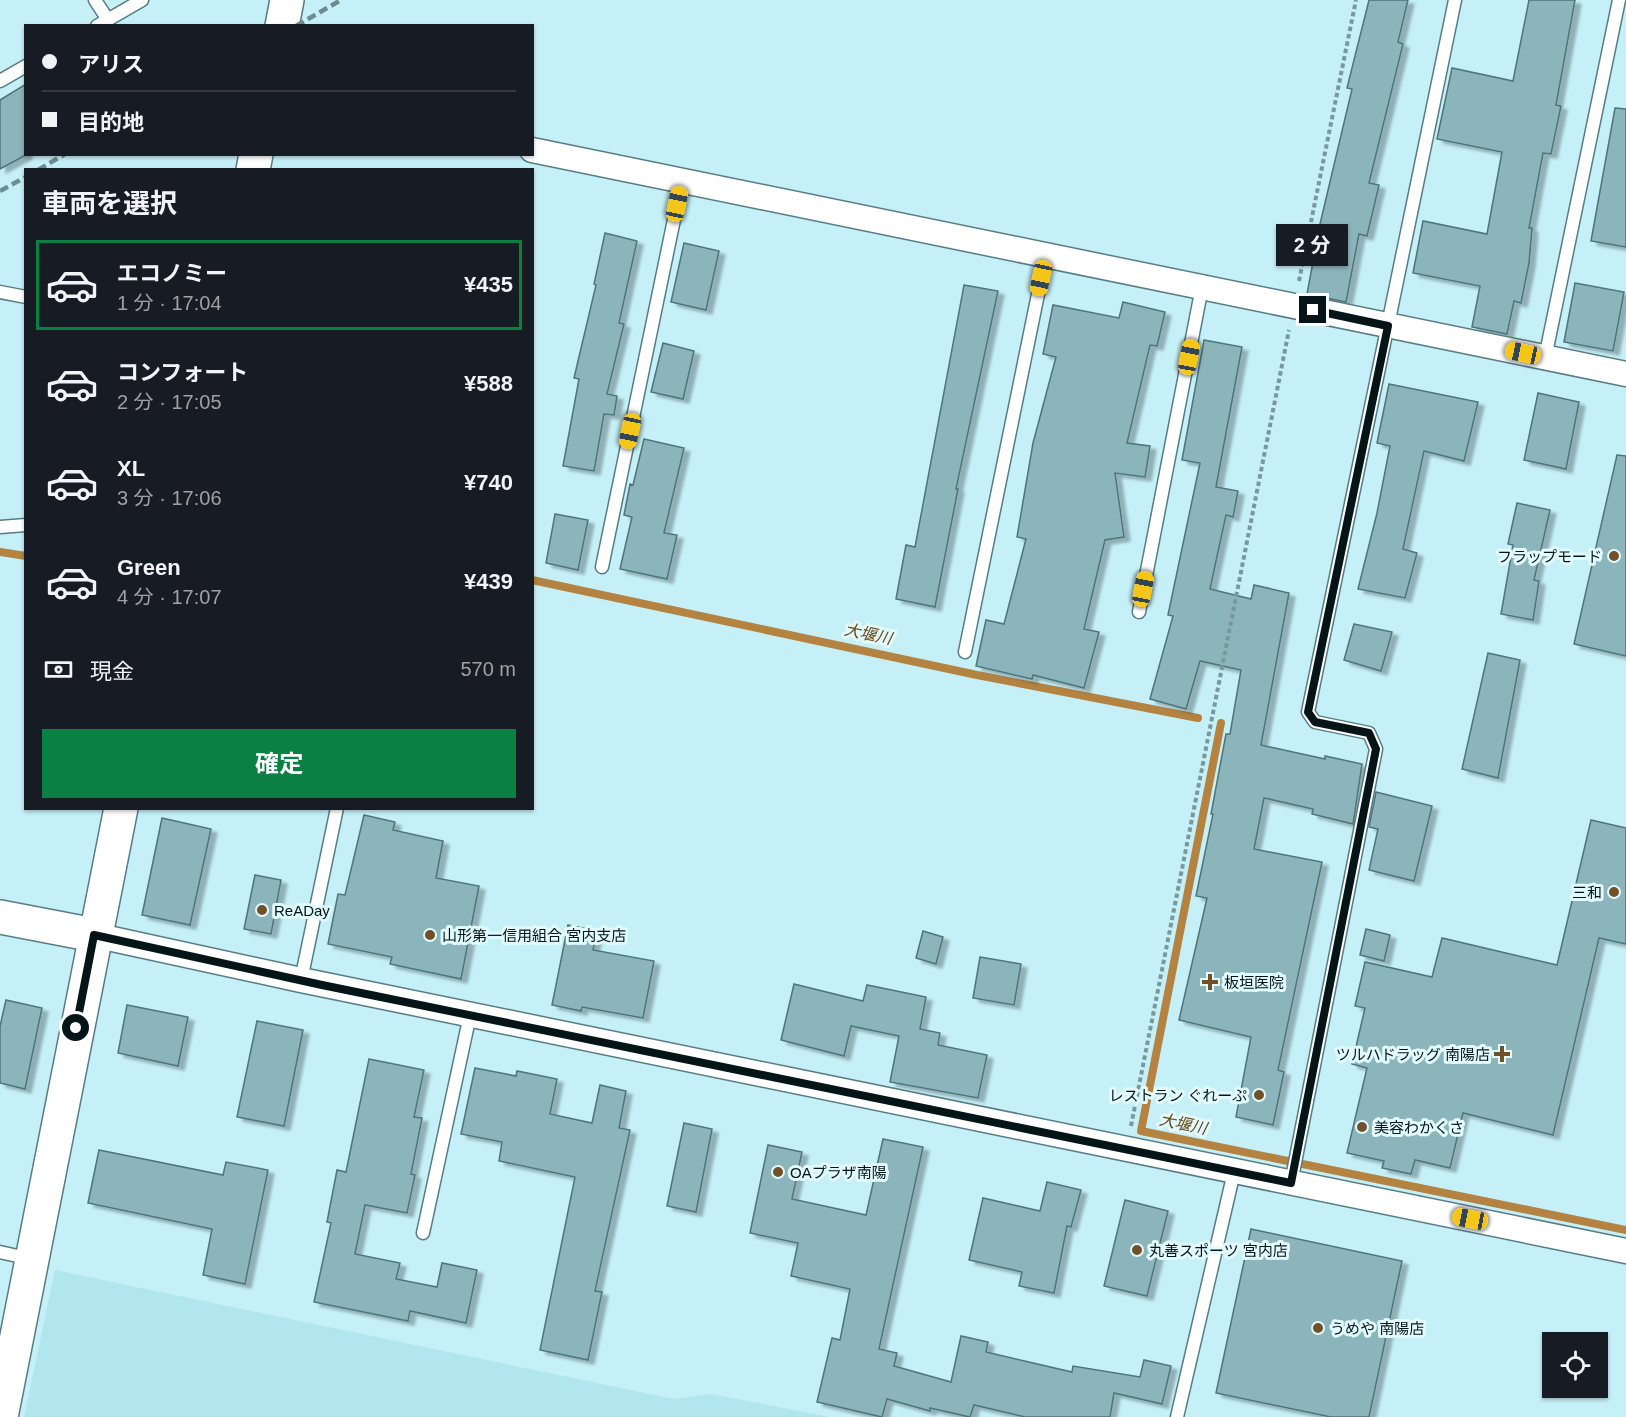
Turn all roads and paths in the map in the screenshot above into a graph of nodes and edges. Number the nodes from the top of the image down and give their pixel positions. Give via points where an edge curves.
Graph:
1 (95, 0) edge
2 (142, 0) edge
3 (287, 0) edge
4 (1356, 0) edge
5 (1455, 0) edge
6 (1619, 0) edge
7 (103, 23) edge
8 (282, 24) edge
9 (24, 67) edge
10 (0, 81) edge
11 (534, 150) edge
12 (682, 181) junction
13 (1046, 255) junction
14 (1202, 287) junction
15 (0, 292) edge
16 (24, 297) edge
17 (1294, 307) junction
18 (1388, 326) junction
19 (1545, 358) junction
20 (1626, 374) edge
21 (24, 525) edge
22 (0, 527) edge
23 (602, 567) dead end
24 (1138, 612) dead end
25 (965, 652) dead end
26 (121, 810) edge
27 (337, 810) edge
28 (0, 917) edge
29 (94, 935) junction
30 (301, 980) junction
31 (470, 1015) junction
32 (1126, 1149) junction
33 (1234, 1172) junction
34 (1291, 1183) junction
35 (423, 1233) dead end
36 (1626, 1251) edge
37 (0, 1252) edge
38 (33, 1259) junction
39 (1, 1417) edge
40 (1177, 1417) edge

1 - 7 lane
2 - 7 lane
3 - 8 street
4 - 17 path
5 - 18 lane
6 - 19 lane
9 - 10 lane
11 - 12 street
12 - 13 street
12 - 23 lane
13 - 14 street
13 - 25 lane
14 - 17 street
14 - 24 lane
15 - 16 lane
17 - 18 street
17 - 32 path
18 - 19 street
18 - 34 lane via 1308,712 1315,722 1369,733 1376,749
19 - 20 street
21 - 22 lane
26 - 29 street
27 - 30 lane
28 - 29 street
29 - 30 street
29 - 38 street
30 - 31 street
31 - 32 street
31 - 35 lane
32 - 33 street
33 - 34 street
33 - 40 lane
34 - 36 street
37 - 38 lane
38 - 39 street

